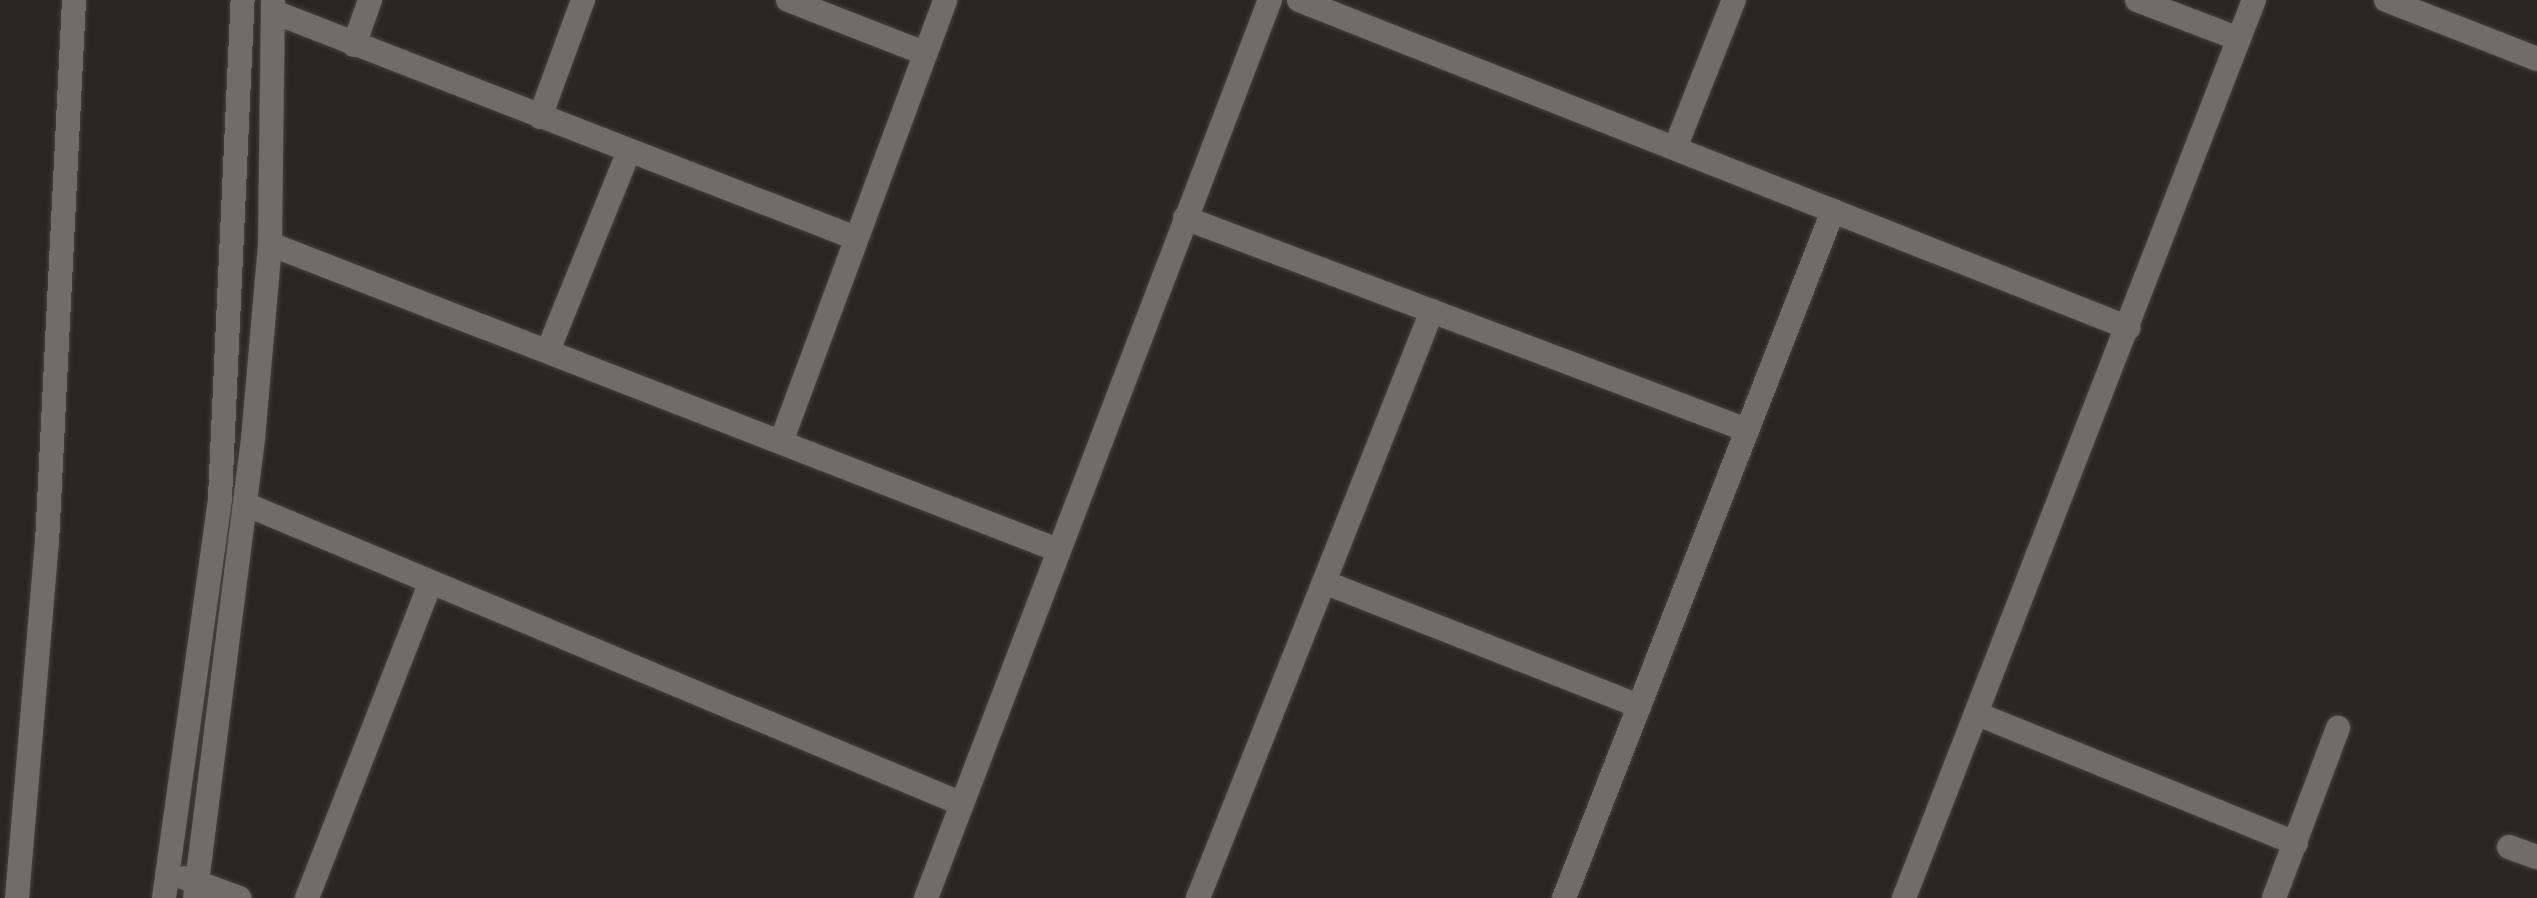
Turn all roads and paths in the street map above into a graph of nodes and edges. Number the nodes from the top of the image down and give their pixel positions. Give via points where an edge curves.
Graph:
1 (74, 0) edge
2 (243, 0) edge
3 (370, 0) edge
4 (583, 0) edge
5 (788, 0) edge
6 (945, 0) edge
7 (1270, 0) edge
8 (1299, 0) edge
9 (1734, 0) edge
10 (2137, 0) edge
11 (2254, 0) edge
12 (2386, 0) edge
13 (274, 6) edge
14 (2239, 39) junction
15 (354, 45) junction
16 (924, 53) junction
17 (2537, 59) edge
18 (540, 117) junction
19 (1675, 148) junction
20 (629, 151) junction
21 (1833, 211) junction
22 (1185, 218) junction
23 (853, 237) junction
24 (270, 244) junction
25 (1432, 311) junction
26 (2129, 328) junction
27 (549, 348) junction
28 (1747, 430) junction
29 (781, 442) junction
30 (245, 504) junction
31 (1055, 549) junction
32 (1324, 582) junction
33 (429, 586) junction
34 (1639, 706) junction
35 (1980, 715) junction
36 (2338, 728) dead end
37 (962, 804) junction
38 (2296, 843) junction
39 (2509, 847) dead end
40 (2537, 857) edge
41 (169, 874) junction
42 (196, 890) edge
43 (17, 898) edge
44 (164, 898) edge
45 (239, 898) edge
46 (307, 898) edge
47 (926, 898) edge
48 (1198, 898) edge
49 (1564, 898) edge
50 (1904, 898) edge
51 (2274, 898) edge

1 - 43 street via 47,543
2 - 41 street via 220,498
3 - 15 street
4 - 18 street
5 - 16 street
6 - 16 street
7 - 22 street
8 - 19 street
9 - 19 street
10 - 14 street
11 - 14 street
12 - 17 street
13 - 15 street
13 - 24 street
14 - 26 street
15 - 18 street
16 - 23 street
18 - 20 street
19 - 21 street
20 - 23 street
20 - 27 street
21 - 26 street
21 - 28 street
22 - 25 street
22 - 31 street
23 - 29 street
24 - 27 street
24 - 30 street
25 - 28 street
25 - 32 street
26 - 35 street
27 - 29 street
28 - 34 street
29 - 31 street
30 - 33 street
30 - 42 street
31 - 37 street
32 - 34 street
32 - 48 street
33 - 37 street
33 - 46 street
34 - 49 street
35 - 38 street
35 - 50 street
36 - 38 street
37 - 47 street
38 - 51 street
39 - 40 street
41 - 42 street
41 - 44 street
42 - 45 street

